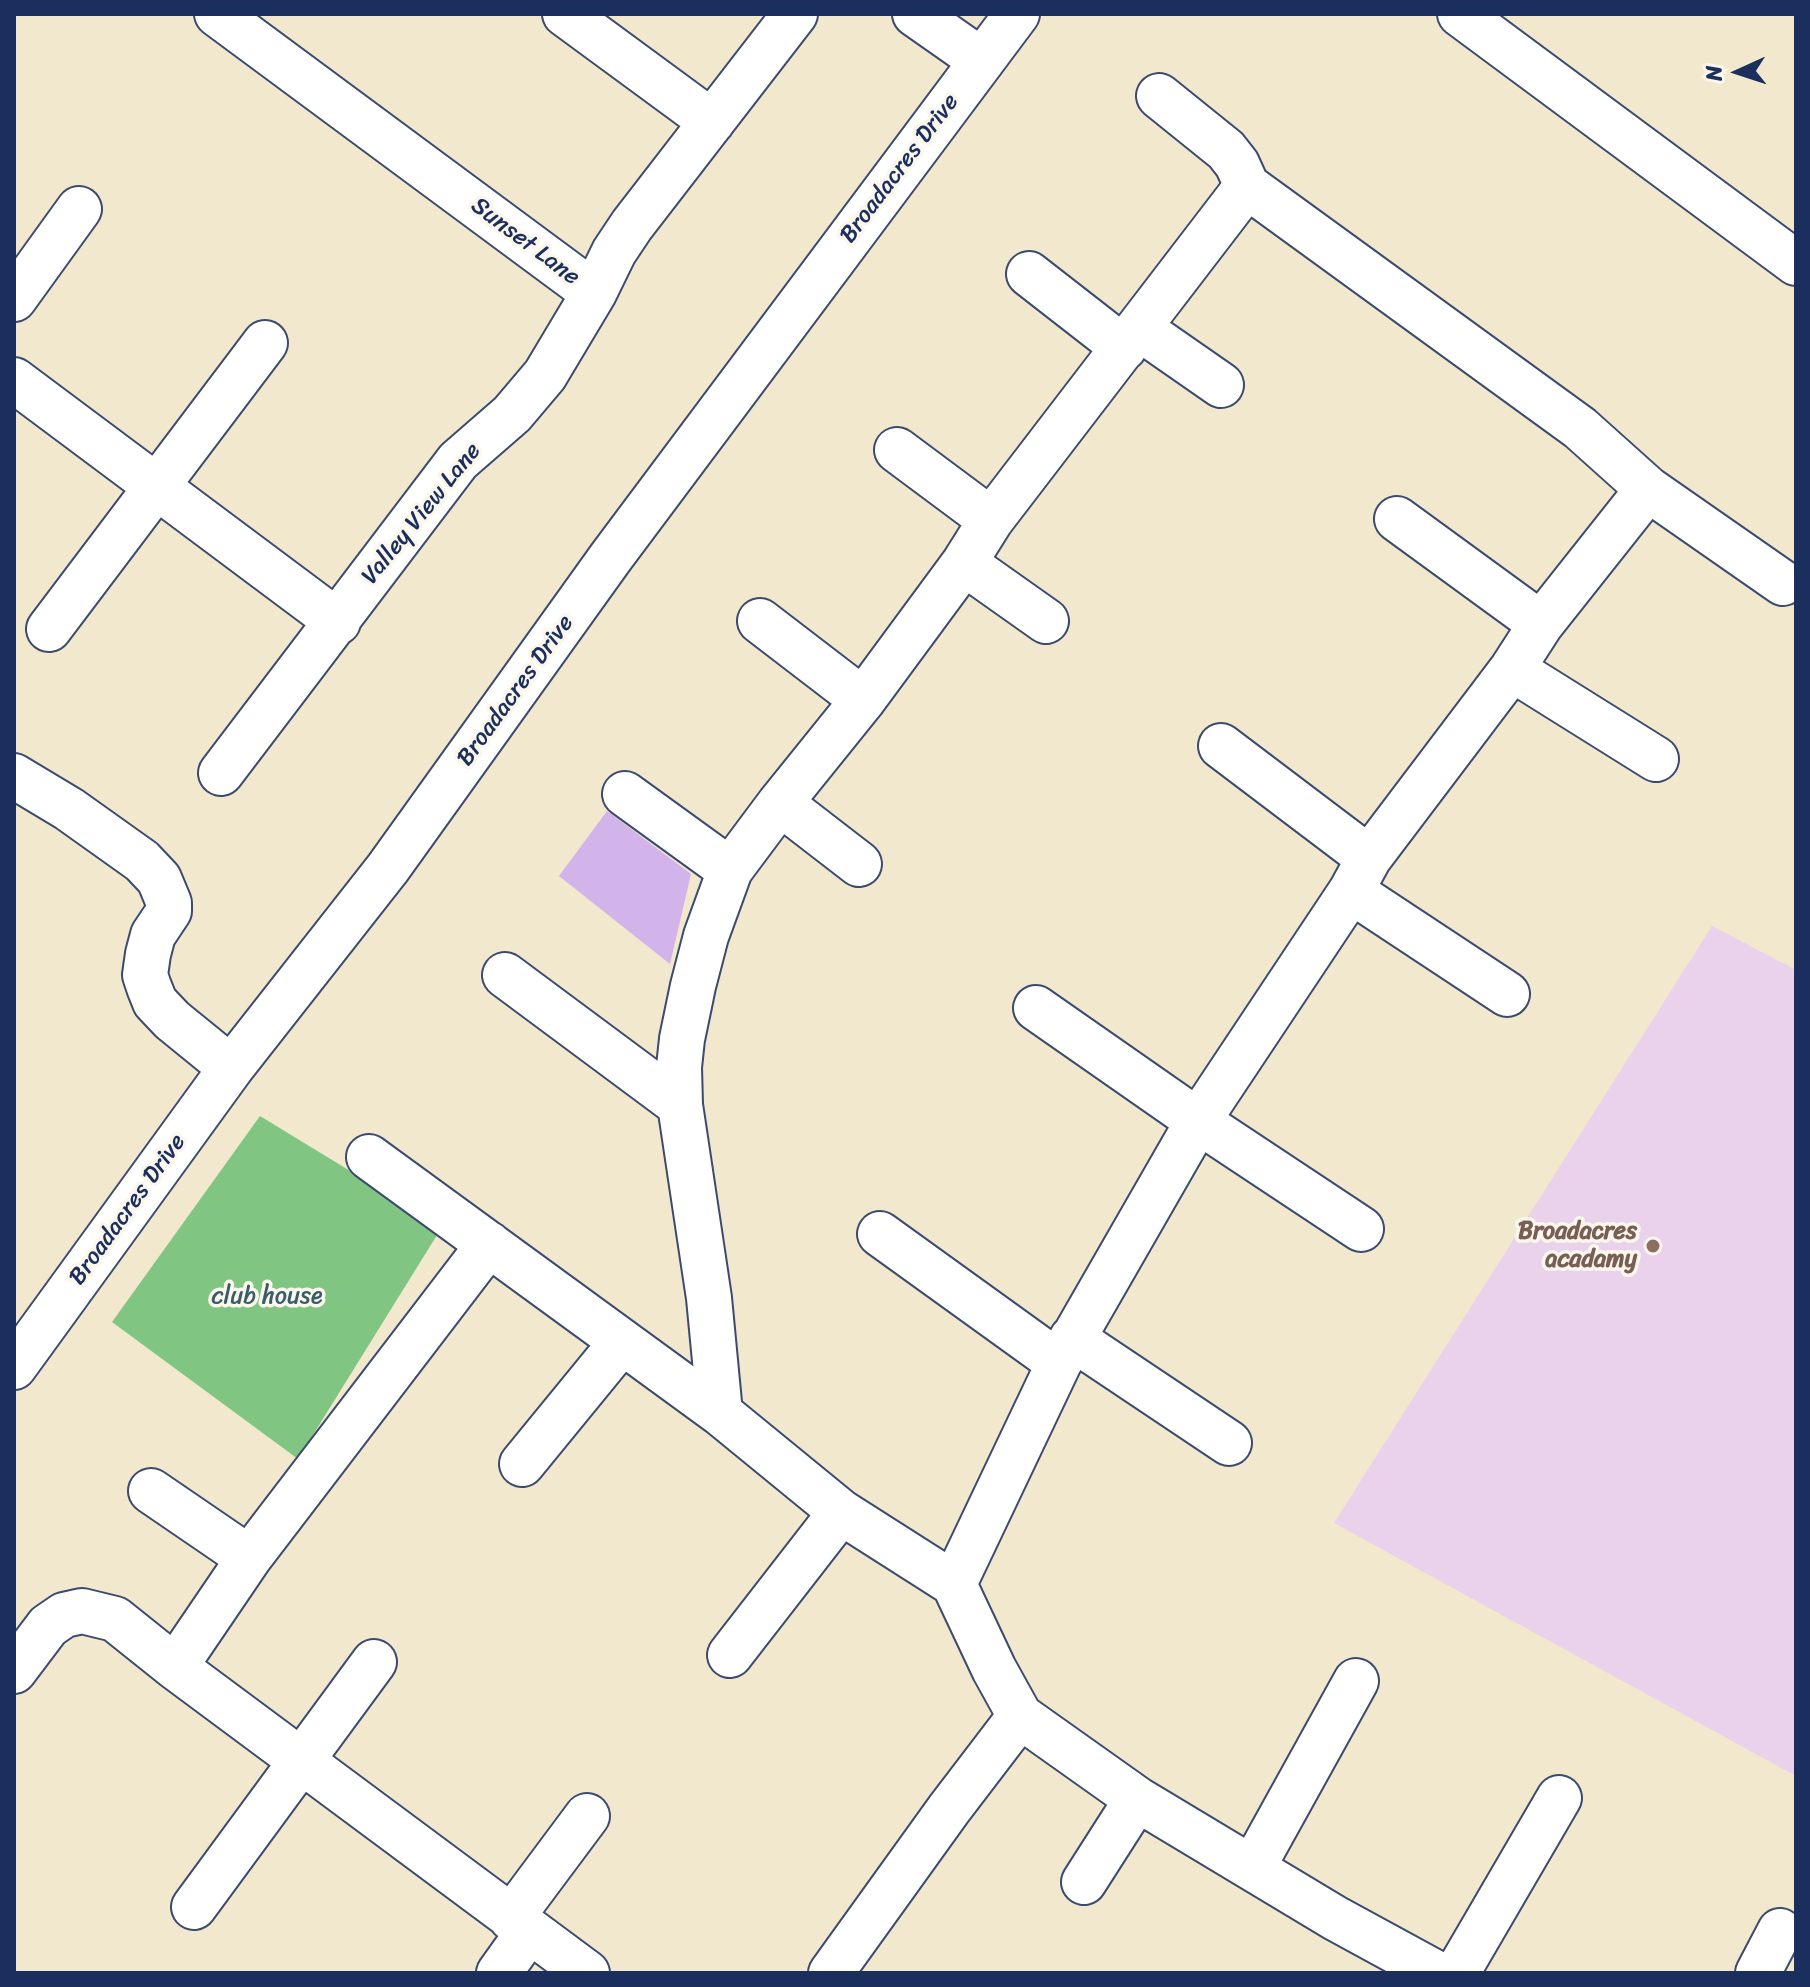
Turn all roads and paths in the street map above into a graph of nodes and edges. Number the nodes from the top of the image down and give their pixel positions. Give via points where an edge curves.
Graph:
1 (217, 14) edge
2 (565, 14) edge
3 (795, 14) edge
4 (915, 14) edge
5 (1017, 14) edge
6 (1460, 14) edge
7 (982, 61) junction
8 (1159, 96) dead end
9 (712, 122) junction
10 (1247, 186) junction
11 (79, 209) dead end
12 (1796, 263) edge
13 (1029, 274) dead end
14 (594, 293) junction
15 (14, 299) edge
16 (1131, 338) junction
17 (265, 343) dead end
18 (14, 380) edge
19 (1221, 385) dead end
20 (897, 450) dead end
21 (157, 485) junction
22 (1648, 489) junction
23 (1397, 519) dead end
24 (991, 520) junction
25 (964, 563) junction
26 (1783, 583) dead end
27 (760, 621) dead end
28 (1046, 621) dead end
29 (338, 622) junction
30 (1541, 624) junction
31 (49, 629) dead end
32 (1512, 669) junction
33 (863, 700) junction
34 (1221, 746) dead end
35 (1656, 759) dead end
36 (221, 773) dead end
37 (14, 776) edge
38 (625, 794) dead end
39 (780, 803) junction
40 (859, 864) dead end
41 (730, 870) junction
42 (1360, 875) junction
43 (505, 975) dead end
44 (1507, 994) dead end
45 (1036, 1008) dead end
46 (231, 1068) junction
47 (680, 1105) junction
48 (1198, 1121) junction
49 (369, 1157) dead end
50 (1361, 1229) dead end
51 (880, 1234) dead end
52 (489, 1244) junction
53 (621, 1343) junction
54 (1065, 1350) junction
55 (14, 1367) edge
56 (720, 1413) junction
57 (1229, 1443) dead end
58 (522, 1464) dead end
59 (151, 1491) dead end
60 (841, 1512) junction
61 (249, 1558) junction
62 (954, 1584) junction
63 (730, 1655) dead end
64 (374, 1662) dead end
65 (175, 1667) junction
66 (14, 1671) edge
67 (1356, 1681) dead end
68 (1020, 1716) junction
69 (301, 1760) junction
70 (1559, 1798) dead end
71 (1137, 1799) junction
72 (587, 1816) dead end
73 (1253, 1867) junction
74 (1084, 1882) dead end
75 (194, 1907) dead end
76 (520, 1925) junction
77 (1780, 1931) dead end
78 (499, 1973) edge
79 (587, 1973) edge
80 (831, 1973) edge
81 (1436, 1973) edge
82 (1457, 1973) edge
83 (1758, 1973) edge

1 - 14 street, Sunset Lane
2 - 9 street
3 - 9 street, Sunset Lane
4 - 7 street
5 - 7 street, Broadacres Drive
6 - 12 street
7 - 46 street, Broadacres Drive via 621,544 388,868
8 - 10 street via 1226,150
9 - 14 street, Sunset Lane via 626,234
10 - 16 street
10 - 22 street via 1580,428
11 - 15 street
13 - 16 street
14 - 29 street, Valley View Lane via 545,375 458,461
16 - 19 street
16 - 24 street
17 - 21 street
18 - 21 street
20 - 24 street
21 - 29 street
21 - 31 street
22 - 26 street
22 - 30 street
23 - 30 street
24 - 25 street
25 - 28 street
25 - 33 street
27 - 33 street
29 - 36 street, Valley View Lane
30 - 32 street
32 - 35 street
32 - 42 street
33 - 39 street
34 - 42 street
37 - 46 street via 81,817 159,879 169,911 148,954 149,987 172,1020
38 - 41 street
39 - 40 street
39 - 41 street
41 - 47 street via 687,1012
42 - 44 street
42 - 48 street
43 - 47 street
45 - 48 street
46 - 55 street, Broadacres Drive
47 - 56 street
48 - 50 street
48 - 54 street
49 - 52 street
51 - 54 street
52 - 53 street
52 - 61 street
53 - 56 street
53 - 58 street
54 - 57 street
54 - 62 street
56 - 60 street
59 - 61 street
60 - 62 street
60 - 63 street
61 - 65 street
62 - 68 street
64 - 69 street
65 - 66 street via 115,1619 82,1611 48,1626
65 - 69 street
67 - 73 street
68 - 71 street
68 - 80 street
69 - 75 street
69 - 76 street
70 - 82 street
71 - 73 street
71 - 74 street
72 - 76 street
73 - 81 street
76 - 78 street
76 - 79 street
77 - 83 street

